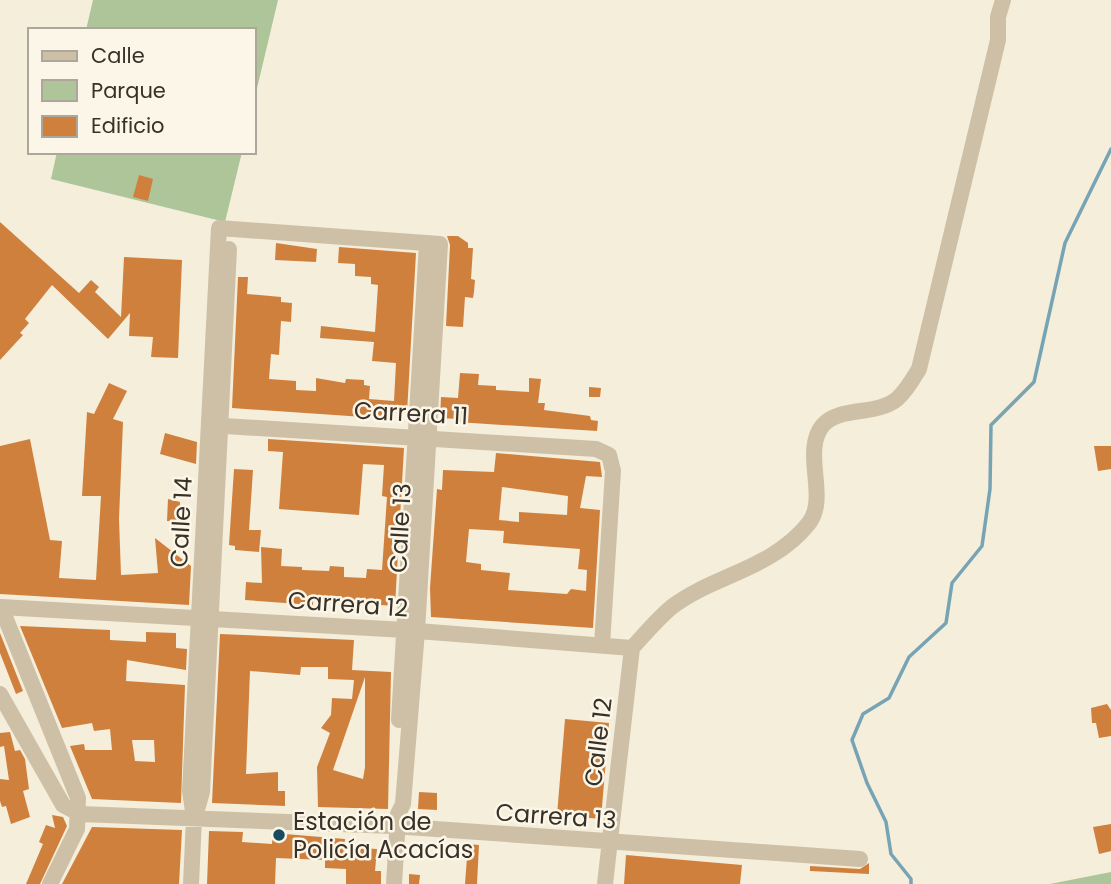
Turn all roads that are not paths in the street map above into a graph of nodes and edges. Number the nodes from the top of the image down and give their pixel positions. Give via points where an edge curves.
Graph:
1 (1003, 0) edge
2 (224, 229) joint
3 (216, 425) junction
4 (422, 436) junction
5 (1, 607) edge
6 (206, 618) junction
7 (411, 631) junction
8 (602, 645) junction
9 (632, 648) junction
10 (0, 694) edge
11 (80, 814) junction
12 (194, 818) junction
13 (398, 820) junction
14 (609, 843) junction
15 (860, 859) dead end
16 (50, 884) edge
17 (191, 884) edge
18 (394, 884) edge
19 (605, 884) edge

1 - 9 street via 998,40 919,369 896,400 874,410 832,418 822,427 816,440 815,508 809,523 768,559 674,606
2 - 3 street, Calle 14
2 - 4 street, Calle 13 via 434,244
3 - 4 street, Carrera 11
3 - 6 street, Calle 14
4 - 7 street, Calle 13
4 - 8 street, Carrera 11 via 596,449 609,455 613,471
5 - 6 street, Carrera 12
5 - 11 street via 78,798
6 - 7 street, Carrera 12
6 - 12 street, Calle 14 via 202,792
7 - 8 street, Carrera 12
7 - 13 street, Calle 13 via 403,804
8 - 9 street, Carrera 12
9 - 14 street, Calle 12
10 - 11 street via 63,805
11 - 12 street, Carrera 13
11 - 16 street
12 - 13 street, Carrera 13
12 - 17 street, Calle 14
13 - 14 street, Carrera 13
13 - 18 street, Calle 13
14 - 15 street, Carrera 13
14 - 19 street, Calle 12

